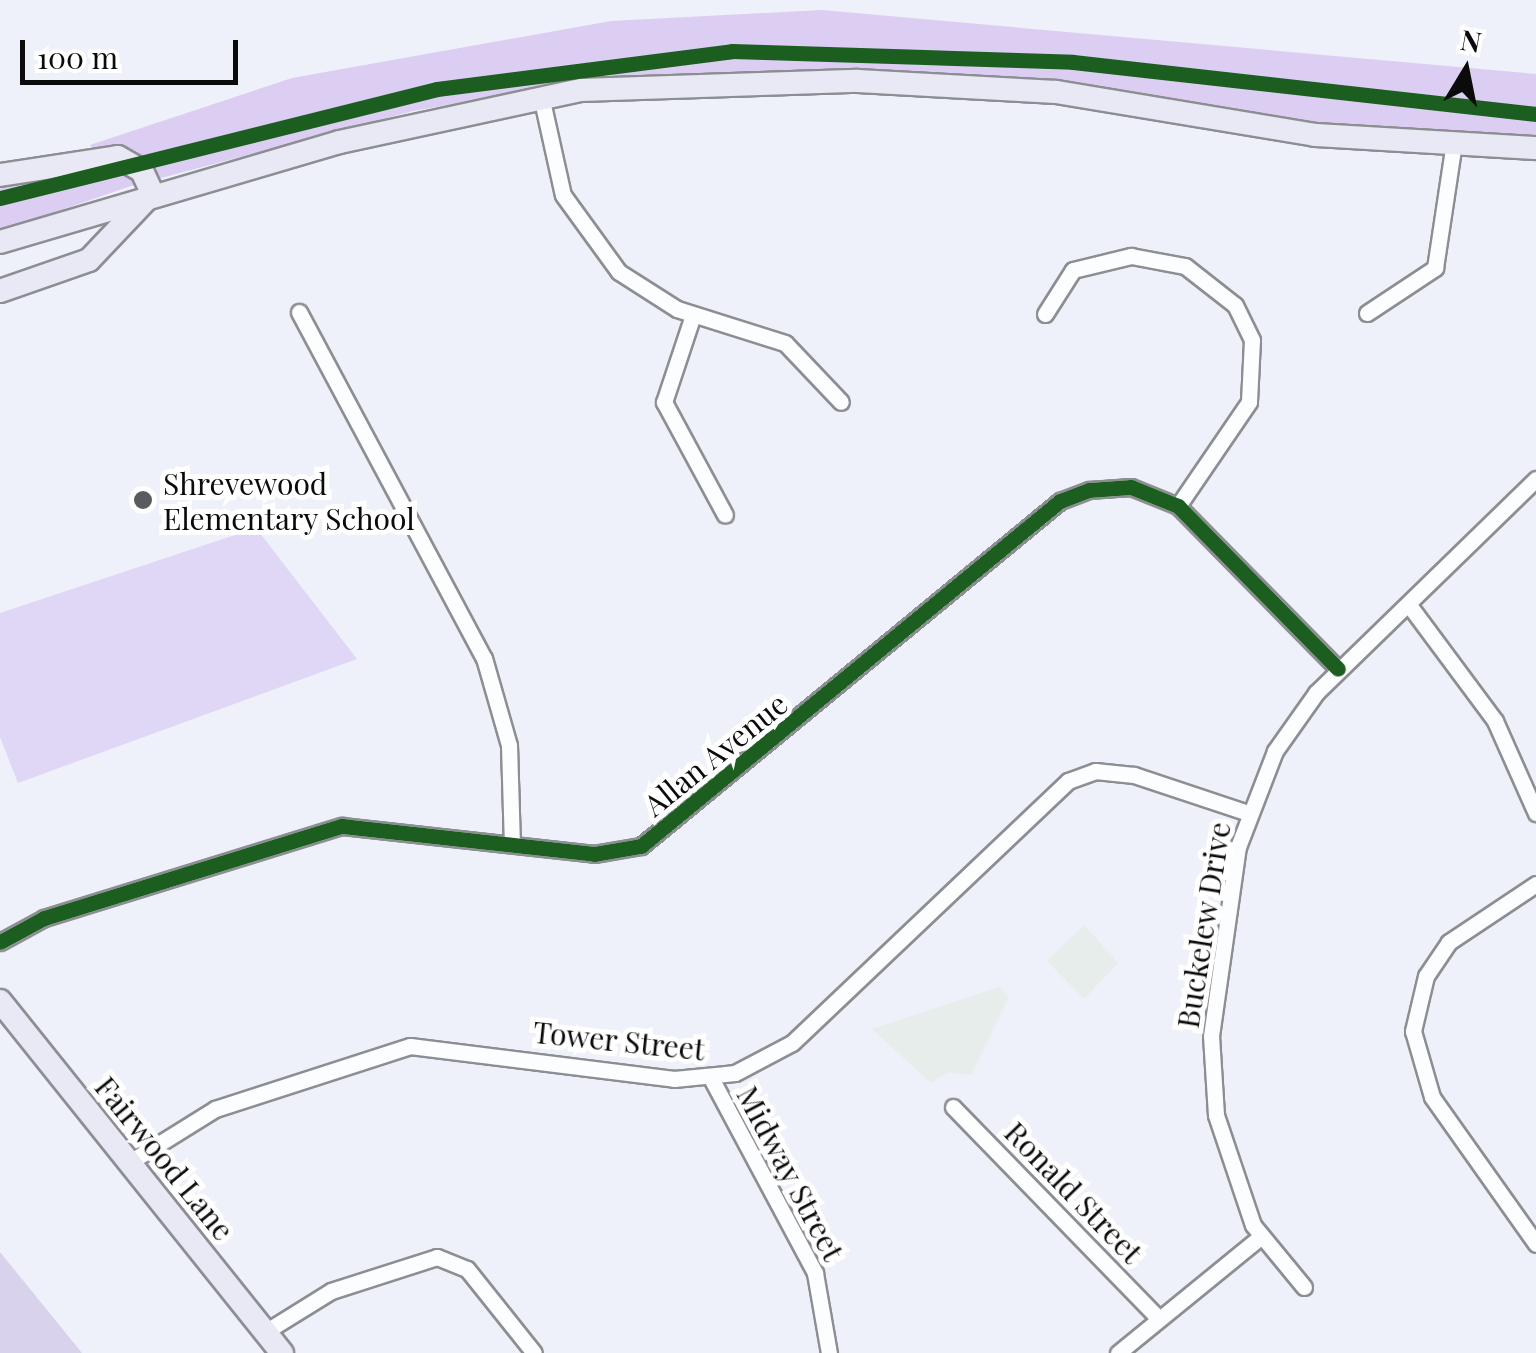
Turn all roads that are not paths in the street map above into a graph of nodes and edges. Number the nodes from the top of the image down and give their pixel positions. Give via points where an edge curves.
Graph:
1 (542, 96) junction
2 (1454, 142) junction
3 (1536, 148) edge
4 (0, 175) edge
5 (153, 195) junction
6 (96, 211) junction
7 (0, 242) edge
8 (104, 243) junction
9 (0, 291) edge
10 (300, 312) dead end
11 (1367, 313) dead end
12 (1045, 314) dead end
13 (693, 315) junction
14 (841, 402) dead end
15 (1536, 479) edge
16 (1178, 506) junction
17 (725, 515) dead end
18 (1409, 605) junction
19 (1338, 669) junction
20 (1248, 813) junction
21 (1536, 813) edge
22 (512, 844) junction
23 (1536, 884) edge
24 (0, 942) edge
25 (0, 1000) edge
26 (711, 1078) junction
27 (954, 1107) dead end
28 (130, 1162) junction
29 (1260, 1237) junction
30 (1536, 1244) edge
31 (1304, 1287) dead end
32 (1156, 1316) junction
33 (265, 1332) junction
34 (282, 1353) edge
35 (534, 1353) edge
36 (829, 1353) edge
37 (1118, 1353) edge

1 - 2 main road via 894,83 1140,100 1315,135
1 - 5 main road
1 - 13 street via 554,168 574,215 635,287
2 - 3 main road
2 - 11 street via 1448,231 1435,268
4 - 5 main road via 118,156 142,171
5 - 6 main road
5 - 8 main road
6 - 7 main road
6 - 8 main road via 108,228
8 - 9 main road via 75,268
10 - 22 street via 484,658 509,745
12 - 16 street via 1073,270 1131,256 1185,266 1236,305 1252,340 1249,402
13 - 14 street via 784,343
13 - 17 street via 664,402
15 - 18 street, Buckelew Drive
16 - 19 street, Allan Avenue
16 - 22 street, Allan Avenue via 1131,487 1060,501 660,836 606,854
18 - 19 street, Buckelew Drive
18 - 21 street via 1495,721
19 - 20 street, Buckelew Drive via 1275,752
20 - 26 street, Tower Street via 1134,775 1094,771 1068,781 792,1043
20 - 29 street, Buckelew Drive via 1218,974 1211,1071 1224,1149
22 - 24 street, Allan Avenue via 342,826 44,918
23 - 30 street via 1449,942 1426,976 1413,1031 1432,1097
25 - 28 main road, Fairwood Lane
26 - 28 street, Tower Street via 410,1046 215,1108
26 - 36 street, Midway Street via 815,1274
27 - 32 street, Ronald Street
28 - 33 main road, Fairwood Lane
29 - 31 street, Buckelew Drive
29 - 32 street
32 - 37 street
33 - 34 main road, Fairwood Lane
33 - 35 street via 331,1291 438,1257 466,1269

